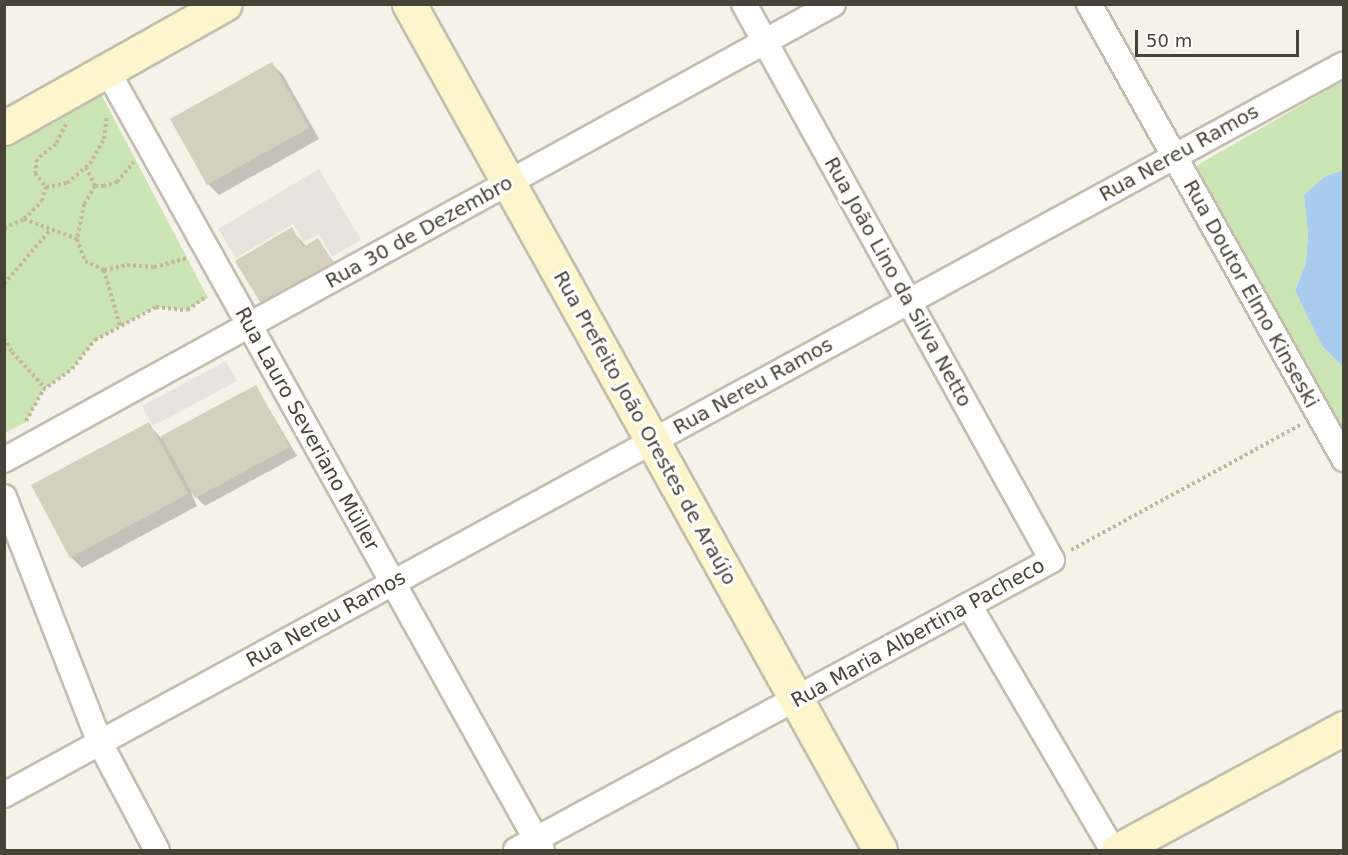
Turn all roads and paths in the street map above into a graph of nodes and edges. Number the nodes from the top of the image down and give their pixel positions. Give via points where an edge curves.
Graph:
1 (225, 4) edge
2 (409, 4) edge
3 (744, 4) edge
4 (833, 4) edge
5 (1089, 4) edge
6 (765, 42) junction
7 (1344, 64) edge
8 (107, 70) junction
9 (108, 106) dead end
10 (67, 117) dead end
11 (4, 128) edge
12 (1174, 156) junction
13 (86, 167) junction
14 (141, 169) dead end
15 (508, 183) junction
16 (95, 186) junction
17 (46, 187) junction
18 (24, 219) junction
19 (4, 228) edge
20 (51, 229) junction
21 (77, 239) junction
22 (182, 249) dead end
23 (187, 258) junction
24 (192, 268) dead end
25 (104, 270) junction
26 (4, 284) edge
27 (203, 288) dead end
28 (909, 302) junction
29 (120, 326) junction
30 (249, 326) junction
31 (4, 338) edge
32 (45, 388) junction
33 (1319, 415) junction
34 (15, 428) dead end
35 (652, 441) junction
36 (1344, 459) edge
37 (4, 460) edge
38 (4, 497) edge
39 (1052, 560) junction
40 (393, 583) junction
41 (969, 605) junction
42 (796, 699) junction
43 (1344, 728) edge
44 (100, 743) junction
45 (4, 795) edge
46 (532, 847) edge
47 (157, 850) edge
48 (880, 850) edge
49 (1115, 850) edge

1 - 8 street
2 - 15 street, Rua Prefeito João Orestes de Araújo
3 - 6 street, Rua João Lino da Silva Netto
4 - 6 street, Rua 30 de Dezembro
5 - 12 street, Rua Doutor Elmo Kinseski
6 - 15 street, Rua 30 de Dezembro
6 - 28 street, Rua João Lino da Silva Netto
7 - 12 street, Rua Nereu Ramos
8 - 11 street
8 - 30 street, Rua Lauro Severiano Müller
9 - 13 path via 104,139
10 - 17 path via 56,144 37,159 35,173
12 - 28 street, Rua Nereu Ramos
12 - 33 street, Rua Doutor Elmo Kinseski
13 - 16 path
13 - 17 path via 67,183
14 - 16 path via 135,159 117,182
15 - 30 street, Rua 30 de Dezembro
15 - 35 street, Rua Prefeito João Orestes de Araújo
16 - 21 path via 84,204
17 - 18 path via 42,201
18 - 19 path
18 - 20 path
20 - 21 path via 62,237
20 - 26 path
21 - 25 path via 85,261
22 - 23 path
23 - 24 path
23 - 25 path via 154,267 127,265
25 - 29 path
27 - 29 path via 208,298 187,310 156,308
28 - 35 street, Rua Nereu Ramos
28 - 39 street, Rua João Lino da Silva Netto
29 - 32 path via 95,340 72,369
30 - 37 street, Rua 30 de Dezembro
30 - 40 street, Rua Lauro Severiano Müller
31 - 32 path
32 - 34 path via 26,422
33 - 36 street, Rua Doutor Elmo Kinseski
33 - 39 path, Rua Maria Albertina Pacheco
35 - 40 street, Rua Nereu Ramos
35 - 42 street, Rua Prefeito João Orestes de Araújo
38 - 44 street
39 - 41 street, Rua Maria Albertina Pacheco
40 - 44 street, Rua Nereu Ramos
40 - 46 street, Rua Lauro Severiano Müller
41 - 42 street, Rua Maria Albertina Pacheco
41 - 49 street
42 - 46 street, Rua Maria Albertina Pacheco
42 - 48 street, Rua Prefeito João Orestes de Araújo
43 - 49 street
44 - 45 street, Rua Nereu Ramos
44 - 47 street

